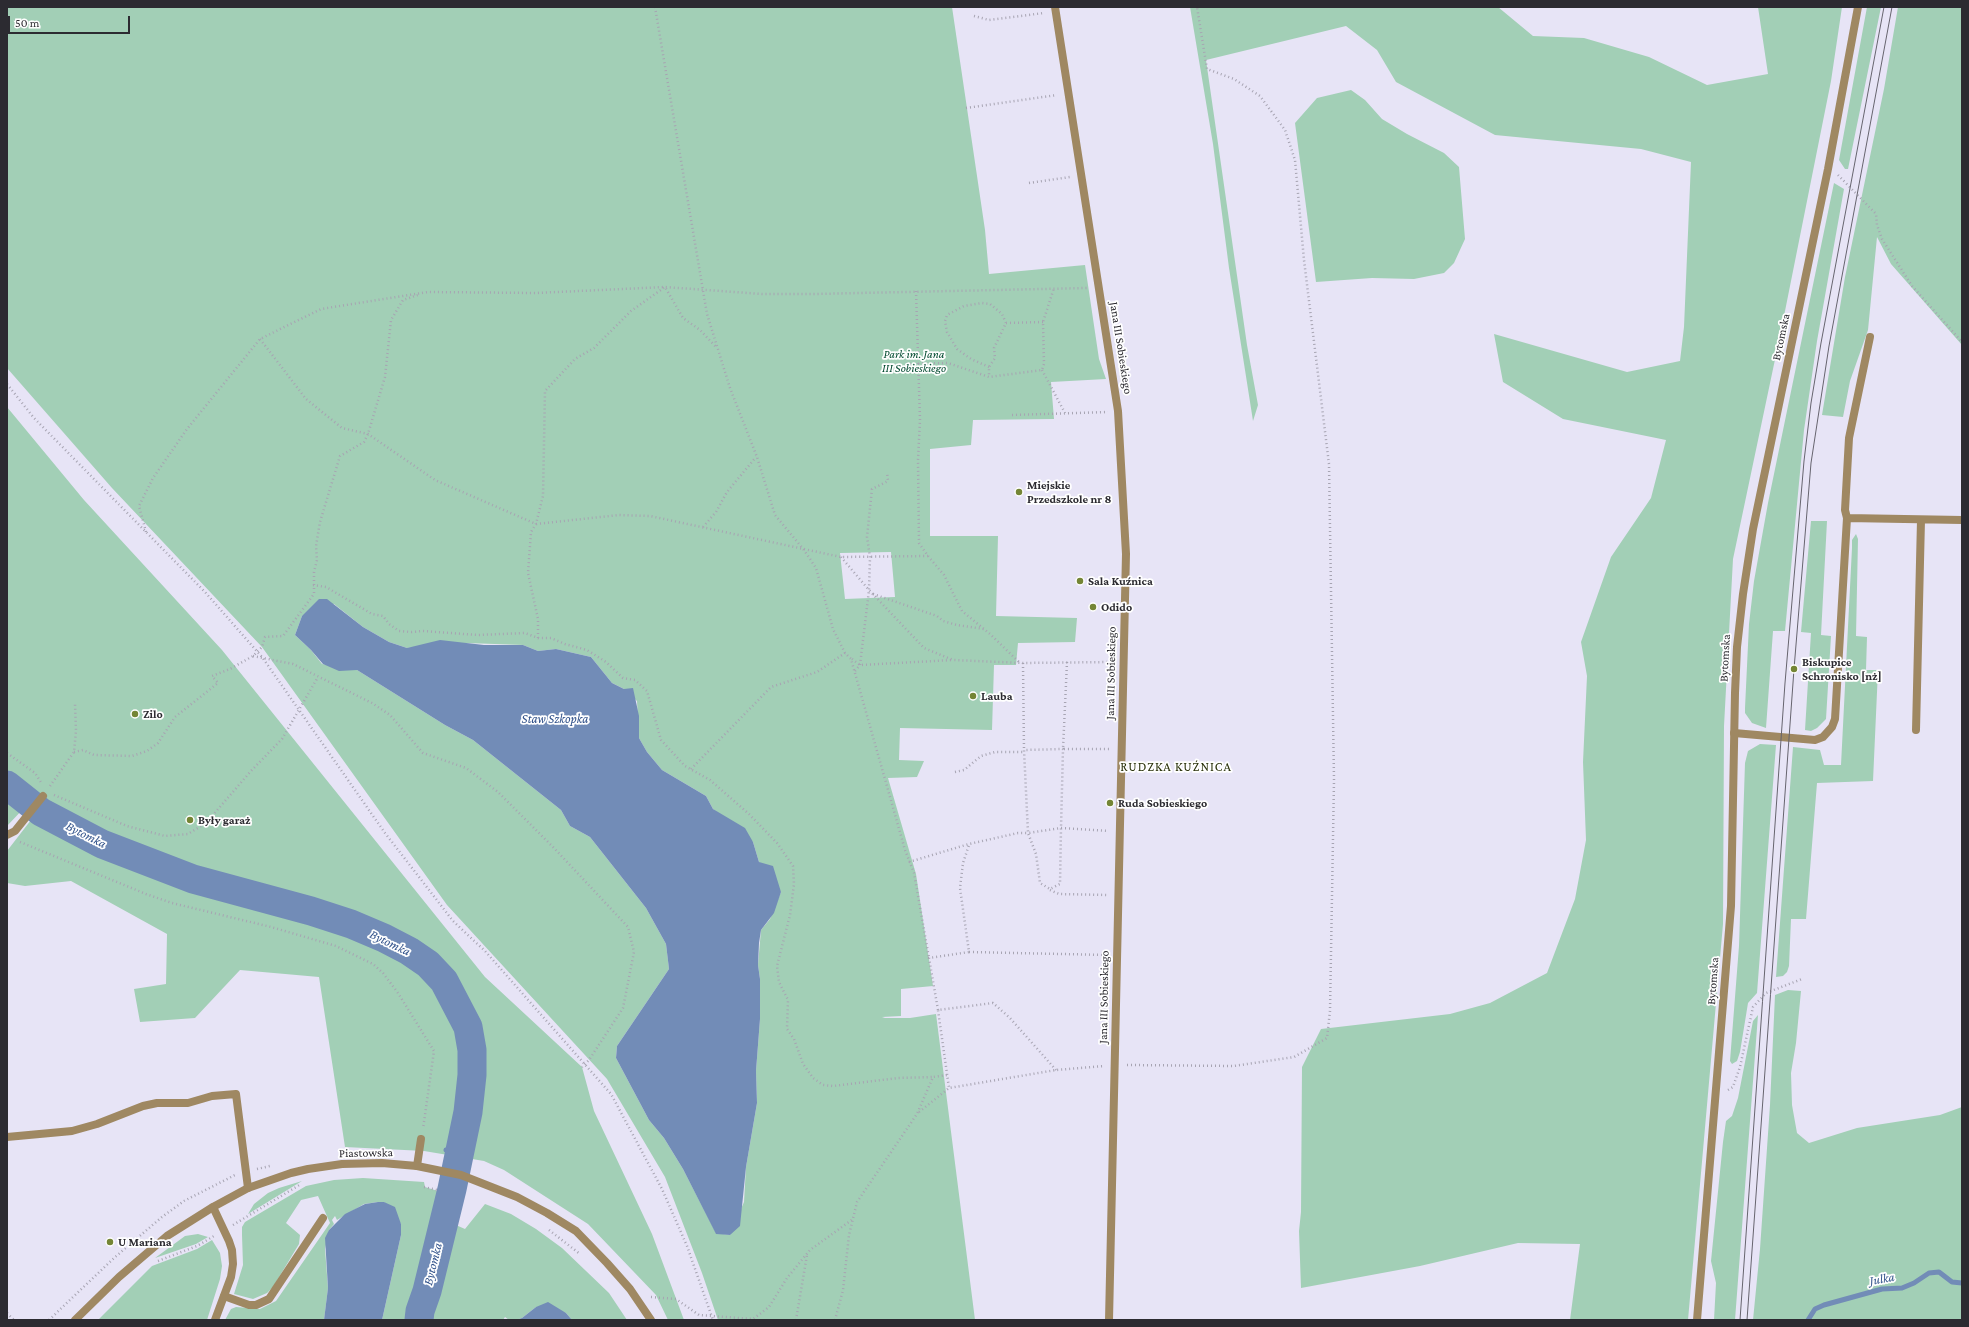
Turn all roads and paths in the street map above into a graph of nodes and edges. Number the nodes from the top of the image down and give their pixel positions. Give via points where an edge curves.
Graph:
1 (655, 7) edge
2 (1197, 7) edge
3 (1858, 7) edge
4 (1056, 9) edge
5 (974, 16) dead end
6 (1069, 93) junction
7 (966, 108) dead end
8 (1828, 169) junction
9 (1082, 176) junction
10 (1029, 183) dead end
11 (665, 287) junction
12 (1099, 287) junction
13 (1054, 288) junction
14 (704, 290) junction
15 (916, 291) junction
16 (428, 292) junction
17 (1043, 322) junction
18 (1006, 323) junction
19 (1870, 337) dead end
20 (260, 339) junction
21 (1962, 342) edge
22 (717, 348) junction
23 (906, 364) dead end
24 (919, 364) junction
25 (989, 367) junction
26 (1042, 370) junction
27 (990, 377) junction
28 (7, 384) edge
29 (1118, 411) junction
30 (1065, 413) junction
31 (1012, 415) dead end
32 (368, 434) junction
33 (756, 457) junction
34 (887, 472) dead end
35 (1847, 518) junction
36 (1921, 520) junction
37 (1962, 520) edge
38 (536, 524) junction
39 (703, 527) junction
40 (147, 534) junction
41 (804, 550) junction
42 (928, 556) junction
43 (841, 557) junction
44 (870, 557) junction
45 (313, 585) junction
46 (869, 590) junction
47 (873, 594) junction
48 (984, 628) junction
49 (538, 638) junction
50 (256, 652) junction
51 (845, 653) junction
52 (253, 656) junction
53 (262, 658) junction
54 (851, 659) junction
55 (953, 660) junction
56 (1067, 662) junction
57 (1123, 662) junction
58 (1021, 663) junction
59 (860, 665) junction
60 (855, 671) junction
61 (318, 676) junction
62 (75, 704) dead end
63 (299, 710) junction
64 (1916, 730) dead end
65 (1734, 734) junction
66 (1063, 748) junction
67 (1122, 750) junction
68 (1024, 751) junction
69 (74, 752) junction
70 (7, 753) edge
71 (691, 769) junction
72 (955, 772) dead end
73 (44, 794) junction
74 (1061, 828) junction
75 (1120, 832) junction
76 (1028, 833) junction
77 (11, 837) edge
78 (969, 844) junction
79 (909, 862) junction
80 (1050, 889) junction
81 (1117, 896) junction
82 (969, 952) junction
83 (1117, 956) junction
84 (929, 958) junction
85 (1802, 979) dead end
86 (938, 1010) junction
87 (585, 1064) junction
88 (1115, 1065) junction
89 (582, 1067) dead end
90 (1056, 1070) junction
91 (947, 1075) junction
92 (934, 1077) junction
93 (949, 1088) junction
94 (1716, 1093) junction
95 (917, 1114) junction
96 (7, 1137) edge
97 (421, 1139) joint
98 (417, 1166) junction
99 (305, 1182) dead end
100 (424, 1187) dead end
101 (248, 1188) junction
102 (437, 1190) dead end
103 (213, 1207) junction
104 (323, 1218) dead end
105 (853, 1218) junction
106 (544, 1227) dead end
107 (225, 1230) junction
108 (807, 1254) junction
109 (581, 1255) dead end
110 (151, 1264) dead end
111 (224, 1296) junction
112 (651, 1297) dead end
113 (7, 1313) edge
114 (712, 1316) junction
115 (14, 1320) edge
116 (75, 1320) edge
117 (215, 1320) edge
118 (651, 1320) edge
119 (713, 1320) edge
120 (796, 1320) edge
121 (835, 1320) edge
122 (1109, 1320) edge
123 (1697, 1320) edge

1 - 14 path
2 - 88 path via 1207,69 1234,79 1260,96 1285,130 1295,160 1304,260 1329,464 1334,780 1330,1011 1327,1038 1294,1057 1234,1066
3 - 8 street, Bytomska
4 - 5 path via 989,20
4 - 6 street, Jana III Sobieskiego
6 - 7 path
6 - 9 street, Jana III Sobieskiego
8 - 21 path via 1840,176 1876,214 1882,239 1912,286
8 - 65 street, Bytomska via 1754,528 1743,594 1737,647
9 - 10 path
9 - 12 street, Jana III Sobieskiego
11 - 14 path
11 - 16 path via 536,293
11 - 22 path via 684,318
11 - 38 path via 631,311 594,348 575,359 545,391 543,496
12 - 13 path
12 - 29 street, Jana III Sobieskiego
13 - 15 path
13 - 17 path
14 - 15 path via 762,294
14 - 22 path via 707,314
15 - 24 path
16 - 20 path via 322,309
16 - 32 path via 403,300 391,320 385,377
17 - 18 path
17 - 26 path
18 - 25 path via 994,348 995,358
18 - 25 path via 1002,314 990,304 964,306 947,315 947,332 957,349 976,362
19 - 35 street via 1849,438 1845,510
20 - 32 path via 306,399 342,428
20 - 40 path via 187,429 153,478 139,506
22 - 33 path
23 - 24 path
24 - 27 path via 948,362
24 - 42 path via 919,543
25 - 27 path
26 - 27 path
26 - 30 path
28 - 40 path via 34,418
29 - 30 path
29 - 57 street, Jana III Sobieskiego via 1126,554
30 - 31 path
32 - 38 path via 436,480
32 - 45 path via 364,442 340,456 320,522
33 - 39 path
33 - 41 path via 775,515
34 - 44 path via 888,481 872,489 867,537
35 - 36 street
35 - 65 street via 1835,719 1832,727 1823,737 1815,740
36 - 37 street
36 - 64 street
38 - 39 path via 618,515 650,516
38 - 49 path via 531,532 528,573 538,619
39 - 41 path
40 - 50 path via 205,592
41 - 43 path
41 - 51 path via 816,568 833,629
42 - 44 path
42 - 48 path via 944,575 962,611
43 - 44 path
43 - 46 path
44 - 46 path
45 - 49 path via 326,587 372,614 383,616 399,631 423,630 478,635 525,633
45 - 50 path via 314,594 283,636 265,637 262,647
46 - 47 path
46 - 59 path
47 - 48 path via 937,616 943,621
47 - 55 path via 924,648
48 - 58 path
49 - 71 path via 551,638 587,650 606,662 623,678 635,680 647,691 661,740 684,766
50 - 52 path
50 - 53 path
51 - 54 path
51 - 71 path via 817,672 771,687
52 - 53 path
52 - 69 path via 212,676 218,683 176,716 158,743 147,751 132,756 94,755 83,750
53 - 61 path via 293,664
53 - 63 path
54 - 59 path
54 - 60 path
55 - 58 path
55 - 59 path
56 - 57 path
56 - 58 path
56 - 66 path
57 - 67 street, Jana III Sobieskiego
58 - 68 path
59 - 60 path
60 - 79 path
61 - 63 path
61 - 87 path via 390,715 423,753 466,768 498,792 628,927 634,952 623,1008
62 - 69 path
63 - 73 path via 282,739 206,823 188,834 165,836 127,826
63 - 87 path via 385,833 453,921 485,951
65 - 94 street, Bytomska via 1730,906
66 - 67 path
66 - 68 path
66 - 74 path
67 - 75 street, Jana III Sobieskiego
68 - 72 path via 995,752 980,756 964,770
68 - 76 path
69 - 73 path
70 - 73 path via 35,773
71 - 92 path via 710,780 749,814 778,843 793,866 794,884 790,915 777,966 779,982 788,1000 787,1029 794,1039 803,1064 813,1078 823,1085 833,1086 898,1078
73 - 77 street
74 - 75 path
74 - 76 path
74 - 80 path via 1060,884
75 - 81 street, Jana III Sobieskiego
76 - 78 path
76 - 80 path via 1036,854 1040,883
77 - 97 path via 146,894 336,946 373,964 384,973 434,1051
78 - 79 path
78 - 82 path via 963,863 960,888
79 - 84 path via 914,873
80 - 81 path via 1059,894
81 - 83 street, Jana III Sobieskiego
82 - 83 path
82 - 84 path
83 - 88 street, Jana III Sobieskiego
84 - 86 path
85 - 94 path via 1776,988 1759,999 1750,1015 1737,1078 1732,1087 1722,1093
86 - 90 path via 992,1003 1010,1018
86 - 91 path
87 - 89 path
87 - 114 path via 611,1094 662,1189 688,1246
88 - 90 path
88 - 122 street, Jana III Sobieskiego
90 - 93 path
91 - 92 path
91 - 93 path
92 - 95 path
93 - 95 path
94 - 123 street, Bytomska
95 - 105 path via 857,1202
96 - 101 street via 72,1131 143,1106 157,1103 188,1103 212,1096 236,1094
97 - 98 street
98 - 101 street, Piastowska via 382,1163 325,1166 291,1173
98 - 118 street, Piastowska via 461,1175 493,1187 547,1213 576,1231 630,1289
99 - 107 path
100 - 102 path
101 - 103 street, Piastowska
103 - 107 street
103 - 116 street, Piastowska via 167,1236
104 - 111 street via 269,1300 256,1306
105 - 108 path
105 - 121 path via 843,1290
106 - 109 path
107 - 110 path via 197,1246
107 - 111 street via 232,1250 233,1264
108 - 114 path via 769,1307 753,1319
108 - 120 path
111 - 117 street
112 - 114 path via 676,1299 699,1315
113 - 115 path
114 - 119 path

